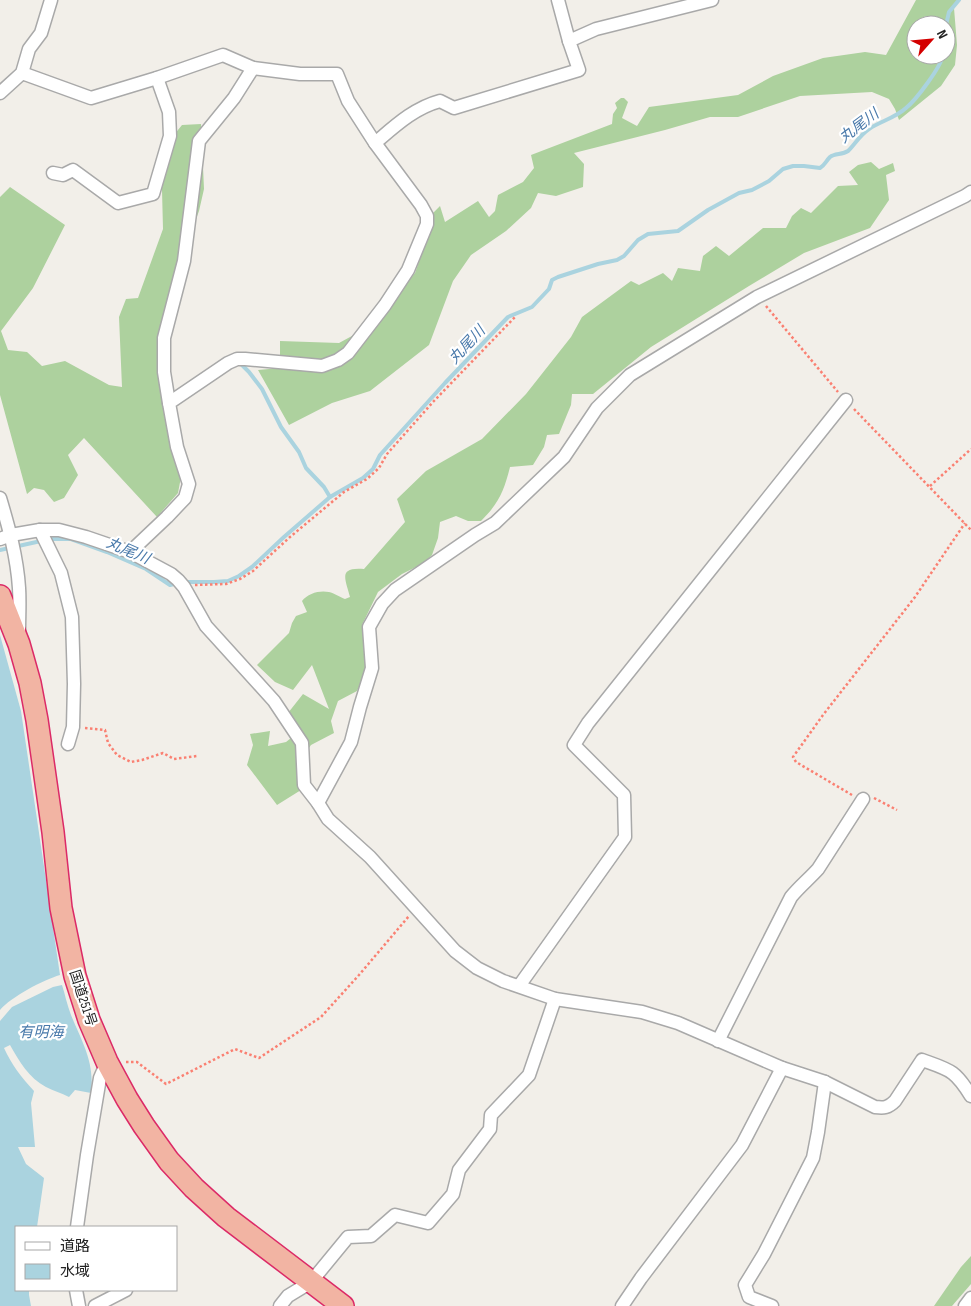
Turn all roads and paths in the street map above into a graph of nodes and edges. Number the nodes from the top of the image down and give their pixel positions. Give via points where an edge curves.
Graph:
1 (51, 0) edge
2 (558, 0) edge
3 (712, 0) edge
4 (570, 41) junction
5 (253, 68) junction
6 (22, 72) junction
7 (157, 78) junction
8 (0, 93) edge
9 (375, 143) junction
10 (53, 173) dead end
11 (971, 192) edge
12 (757, 297) junction
13 (516, 316) dead end
14 (846, 400) junction
15 (170, 403) junction
16 (971, 449) edge
17 (930, 486) junction
18 (0, 498) edge
19 (964, 523) junction
20 (971, 530) edge
21 (43, 536) junction
22 (10, 542) edge
23 (130, 552) junction
24 (181, 584) junction
25 (0, 596) edge
26 (19, 644) junction
27 (73, 727) junction
28 (68, 744) dead end
29 (197, 756) dead end
30 (863, 799) junction
31 (318, 803) junction
32 (897, 810) dead end
33 (416, 907) junction
34 (519, 986) junction
35 (556, 999) junction
36 (718, 1041) junction
37 (107, 1062) junction
38 (782, 1068) junction
39 (825, 1082) junction
40 (971, 1096) edge
41 (77, 1226) edge
42 (311, 1282) junction
43 (76, 1291) edge
44 (125, 1291) edge
45 (971, 1298) edge
46 (114, 1302) edge
47 (79, 1306) edge
48 (95, 1306) edge
49 (280, 1306) edge
50 (344, 1306) edge
51 (622, 1306) edge
52 (772, 1306) edge
53 (965, 1306) edge

1 - 6 street via 41,33 29,49
2 - 4 street
3 - 4 street via 596,29
4 - 9 street via 579,70 454,108 440,101 427,104 404,118
5 - 7 street via 223,55
5 - 9 street via 300,74 337,74 348,101
5 - 15 street via 234,98 199,141 184,261 164,338 164,372
6 - 7 street via 91,98
6 - 8 street
7 - 10 street via 169,112 170,136 153,194 118,204 72,170 63,175
9 - 15 street via 421,205 427,224 408,270 348,353 322,366 238,360 228,363
11 - 12 street
12 - 14 path
12 - 31 street via 630,375 596,408 564,458 496,523 388,597 369,627 372,668 351,742
13 - 24 path via 433,402 387,454 379,468 344,492 253,571 226,584
14 - 17 path
14 - 34 street via 588,723 574,745 624,796 625,837
15 - 23 street via 177,447 189,484 184,498
16 - 17 path
17 - 19 path
18 - 22 street
19 - 20 path
19 - 30 path via 915,597 822,714 794,757 796,762
21 - 22 street
21 - 23 street via 59,530
21 - 27 street via 61,573 72,617
22 - 26 street via 19,588
23 - 24 street via 171,574
24 - 31 street via 206,626 274,701 302,743 304,785
25 - 26 highway, 国道251号
26 - 37 highway, 国道251号 via 38,720 61,908 75,976
27 - 28 street
27 - 29 path via 105,730 108,743 117,755 131,762 163,753 174,759
30 - 32 path via 876,798
30 - 36 street via 818,869 791,897
31 - 33 street via 328,819 370,857
33 - 34 street via 476,968
33 - 37 path via 320,1017 259,1058 235,1049 166,1084 137,1062
34 - 35 street
35 - 36 street via 642,1012 678,1023
35 - 42 street via 529,1075 491,1115 490,1129 459,1170 453,1194 428,1223 395,1215 371,1236 348,1237
36 - 38 street
37 - 41 street via 98,1088
37 - 42 highway, 国道251号 via 144,1126 194,1188 226,1217
38 - 39 street
38 - 51 street via 742,1146
39 - 40 street via 875,1107 884,1108 895,1101 922,1060 949,1070
39 - 52 street via 813,1158 745,1285 749,1297
42 - 49 street via 288,1296
42 - 50 highway, 国道251号
43 - 47 street
44 - 46 street
45 - 53 street
46 - 48 street

